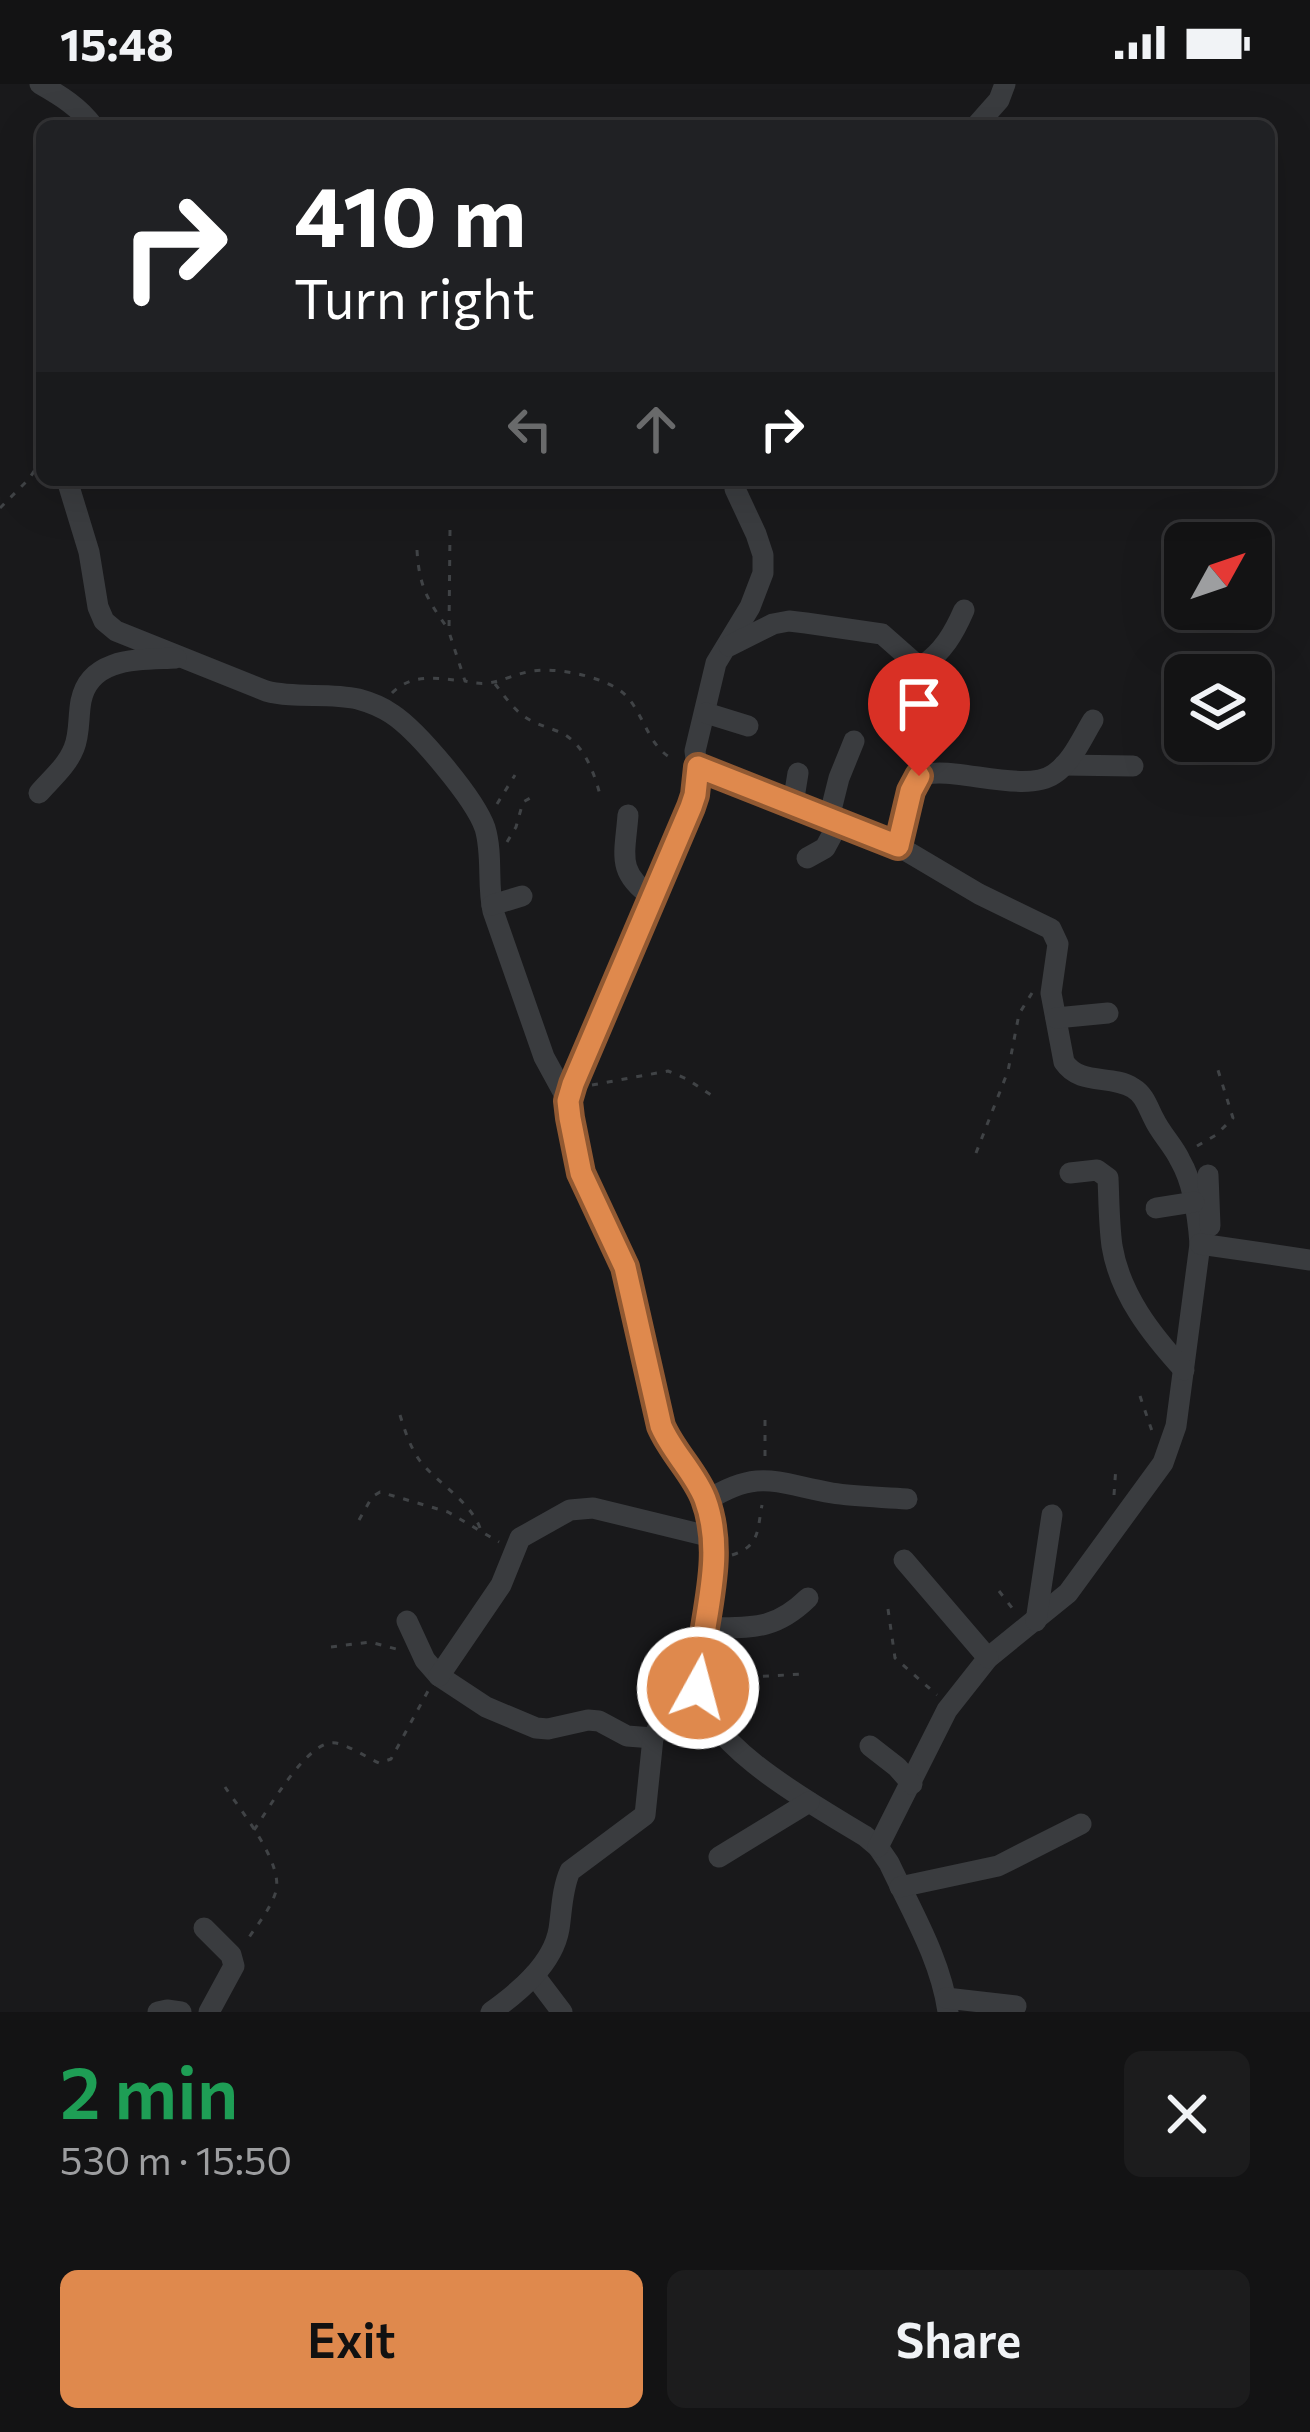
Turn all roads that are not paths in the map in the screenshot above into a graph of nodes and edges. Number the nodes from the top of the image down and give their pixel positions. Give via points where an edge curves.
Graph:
1 (40, 84) edge
2 (1005, 84) edge
3 (89, 120) edge
4 (982, 120) edge
5 (69, 486) edge
6 (735, 486) edge
7 (964, 610) dead end
8 (723, 649) junction
9 (183, 658) junction
10 (706, 713) junction
11 (1093, 720) dead end
12 (748, 726) dead end
13 (854, 741) dead end
14 (1064, 765) junction
15 (1133, 766) dead end
16 (698, 767) junction
17 (798, 773) dead end
18 (38, 793) dead end
19 (793, 804) junction
20 (628, 815) dead end
21 (834, 820) junction
22 (898, 846) junction
23 (807, 858) dead end
24 (522, 896) dead end
25 (652, 897) junction
26 (492, 905) junction
27 (1108, 1013) dead end
28 (1056, 1018) junction
29 (571, 1093) junction
30 (1070, 1173) dead end
31 (1208, 1175) dead end
32 (1194, 1202) junction
33 (1156, 1208) dead end
34 (1208, 1238) junction
35 (1308, 1260) edge
36 (1184, 1370) junction
37 (908, 1499) dead end
38 (706, 1501) junction
39 (1052, 1515) dead end
40 (712, 1537) junction
41 (904, 1561) dead end
42 (808, 1598) dead end
43 (407, 1621) dead end
44 (1032, 1624) junction
45 (705, 1628) junction
46 (988, 1658) junction
47 (432, 1668) junction
48 (704, 1711) junction
49 (653, 1738) junction
50 (870, 1746) dead end
51 (912, 1784) junction
52 (809, 1802) junction
53 (1081, 1824) dead end
54 (878, 1847) junction
55 (719, 1857) dead end
56 (900, 1887) junction
57 (204, 1928) dead end
58 (534, 1975) junction
59 (948, 2005) edge
60 (1016, 2006) dead end
61 (158, 2012) edge
62 (182, 2012) edge
63 (209, 2012) edge
64 (491, 2012) edge
65 (562, 2012) edge

1 - 3 street
2 - 4 street
5 - 9 street via 104,621
6 - 8 street via 763,573
7 - 8 street via 922,666 882,634 789,621
8 - 10 street
9 - 18 street via 125,660 96,674 81,698 77,743
9 - 26 street via 266,692 341,696 391,713 476,808
10 - 12 street
10 - 16 street
11 - 14 street
13 - 21 street via 838,778
14 - 15 street
14 - 22 street via 1037,782 919,776
16 - 19 street
16 - 25 street via 691,807
17 - 19 street
19 - 21 street
20 - 25 street via 629,878
21 - 22 street
21 - 23 street via 830,842
22 - 28 street via 1052,929
24 - 26 street
25 - 29 street
26 - 29 street via 544,1058
27 - 28 street
28 - 32 street via 1070,1070 1138,1090 1179,1156
29 - 38 street via 581,1173 625,1267 661,1426
30 - 36 street via 1097,1170 1108,1178 1117,1265 1138,1314
31 - 34 street
32 - 33 street
32 - 34 street
34 - 35 street
34 - 36 street
36 - 44 street via 1163,1463 1069,1593
37 - 38 street via 765,1480 743,1481
38 - 40 street
39 - 44 street
40 - 45 street
40 - 47 street via 581,1507 527,1532 501,1585
41 - 46 street
42 - 45 street via 782,1621
43 - 47 street
44 - 46 street
45 - 48 street via 698,1681
46 - 51 street via 950,1706
47 - 49 street via 486,1708 536,1727 599,1721
48 - 49 street via 680,1709
48 - 52 street
49 - 58 street via 645,1815 570,1871 558,1936
50 - 51 street
51 - 54 street
52 - 54 street
52 - 55 street
53 - 56 street via 998,1866
54 - 56 street
56 - 59 street
57 - 63 street via 233,1961
58 - 64 street
58 - 65 street
59 - 60 street
61 - 62 street

